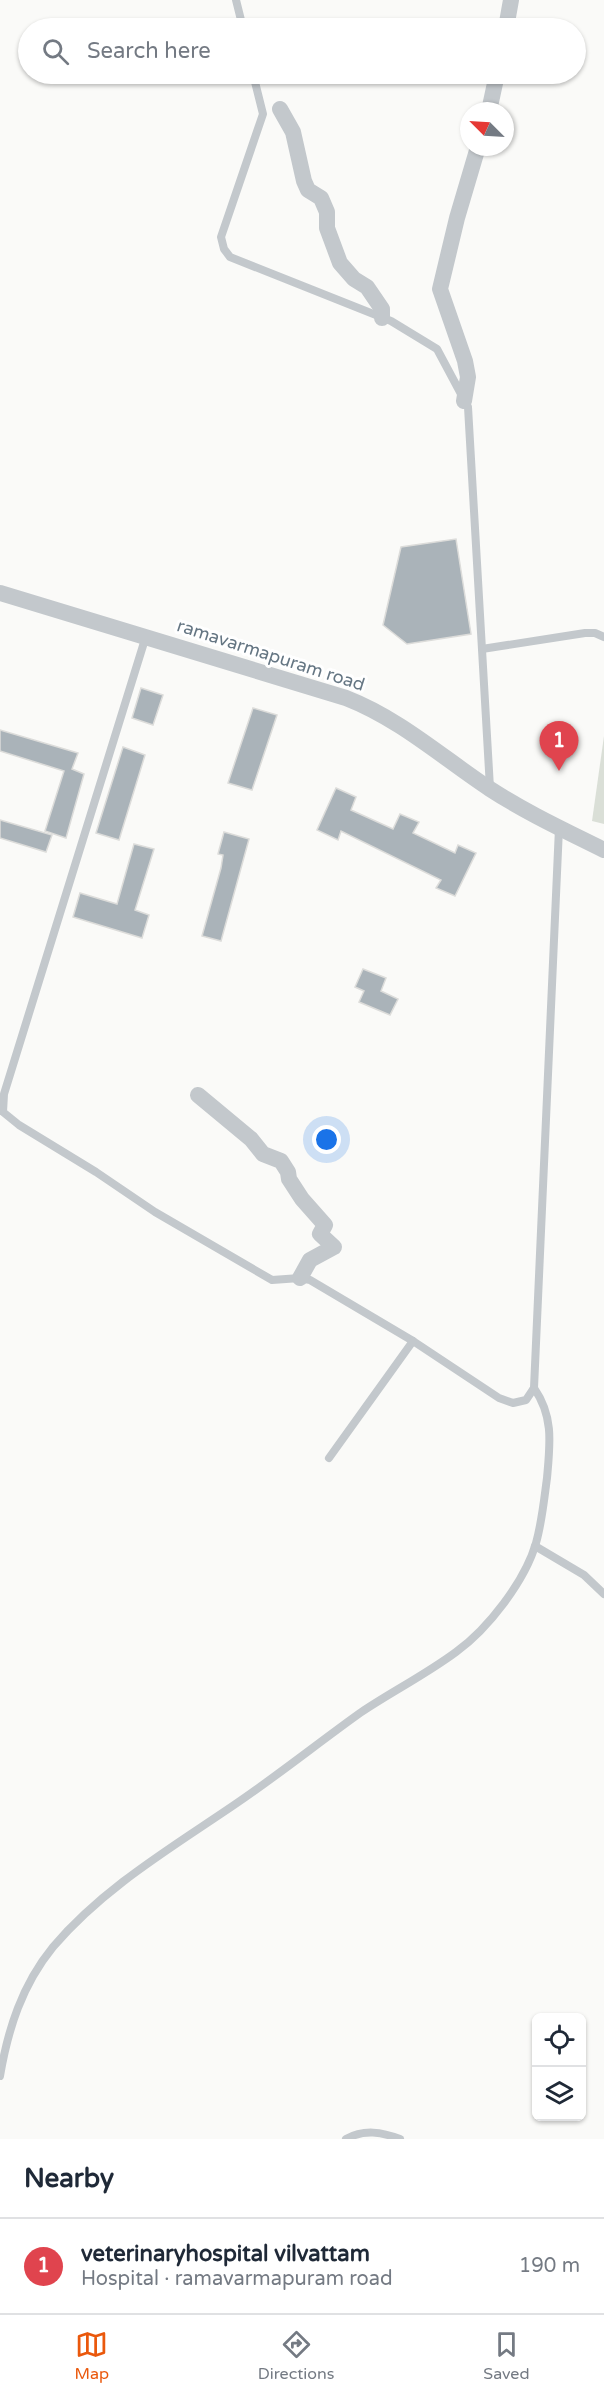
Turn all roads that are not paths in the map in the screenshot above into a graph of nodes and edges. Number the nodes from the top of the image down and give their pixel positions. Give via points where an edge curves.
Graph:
1 (236, 0) edge
2 (511, 0) edge
3 (240, 18) edge
4 (508, 18) edge
5 (256, 84) edge
6 (495, 84) edge
7 (491, 102) edge
8 (280, 109) dead end
9 (475, 156) edge
10 (382, 318) junction
11 (464, 400) junction
12 (0, 593) edge
13 (146, 636) junction
14 (604, 637) edge
15 (482, 649) junction
16 (490, 789) junction
17 (559, 828) junction
18 (604, 850) edge
19 (198, 1095) dead end
20 (300, 1278) junction
21 (413, 1341) junction
22 (534, 1388) junction
23 (329, 1458) dead end
24 (535, 1546) junction
25 (604, 1594) edge
26 (0, 2076) edge
27 (346, 2139) edge
28 (400, 2139) edge

1 - 3 lane
2 - 4 street
5 - 10 lane via 263,114 221,237 224,249 230,257
6 - 7 street
8 - 10 street via 293,132 308,190 321,198 327,212 327,228 340,263 367,287 382,309
9 - 11 street via 440,290 465,361 468,377
10 - 11 lane via 437,349
11 - 15 lane via 468,406
12 - 13 street, ramavarmapuram road
13 - 16 street, ramavarmapuram road via 367,706
13 - 20 lane via 4,1094 3,1112 155,1212 272,1280
14 - 15 lane via 585,633
15 - 16 lane
16 - 17 street, ramavarmapuram road
17 - 18 street, ramavarmapuram road
17 - 22 lane
19 - 20 street via 250,1138 263,1154 281,1161 302,1199 325,1225 320,1234 334,1247 310,1260
20 - 21 lane via 310,1280
21 - 22 lane via 499,1398 513,1403 526,1400
21 - 23 lane
22 - 24 lane via 548,1414 549,1451 543,1513
24 - 25 lane via 584,1575
24 - 26 lane via 498,1611 458,1651 362,1712 282,1773 111,1890 72,1927 36,1970 20,2000 7,2037
27 - 28 lane via 373,2132

